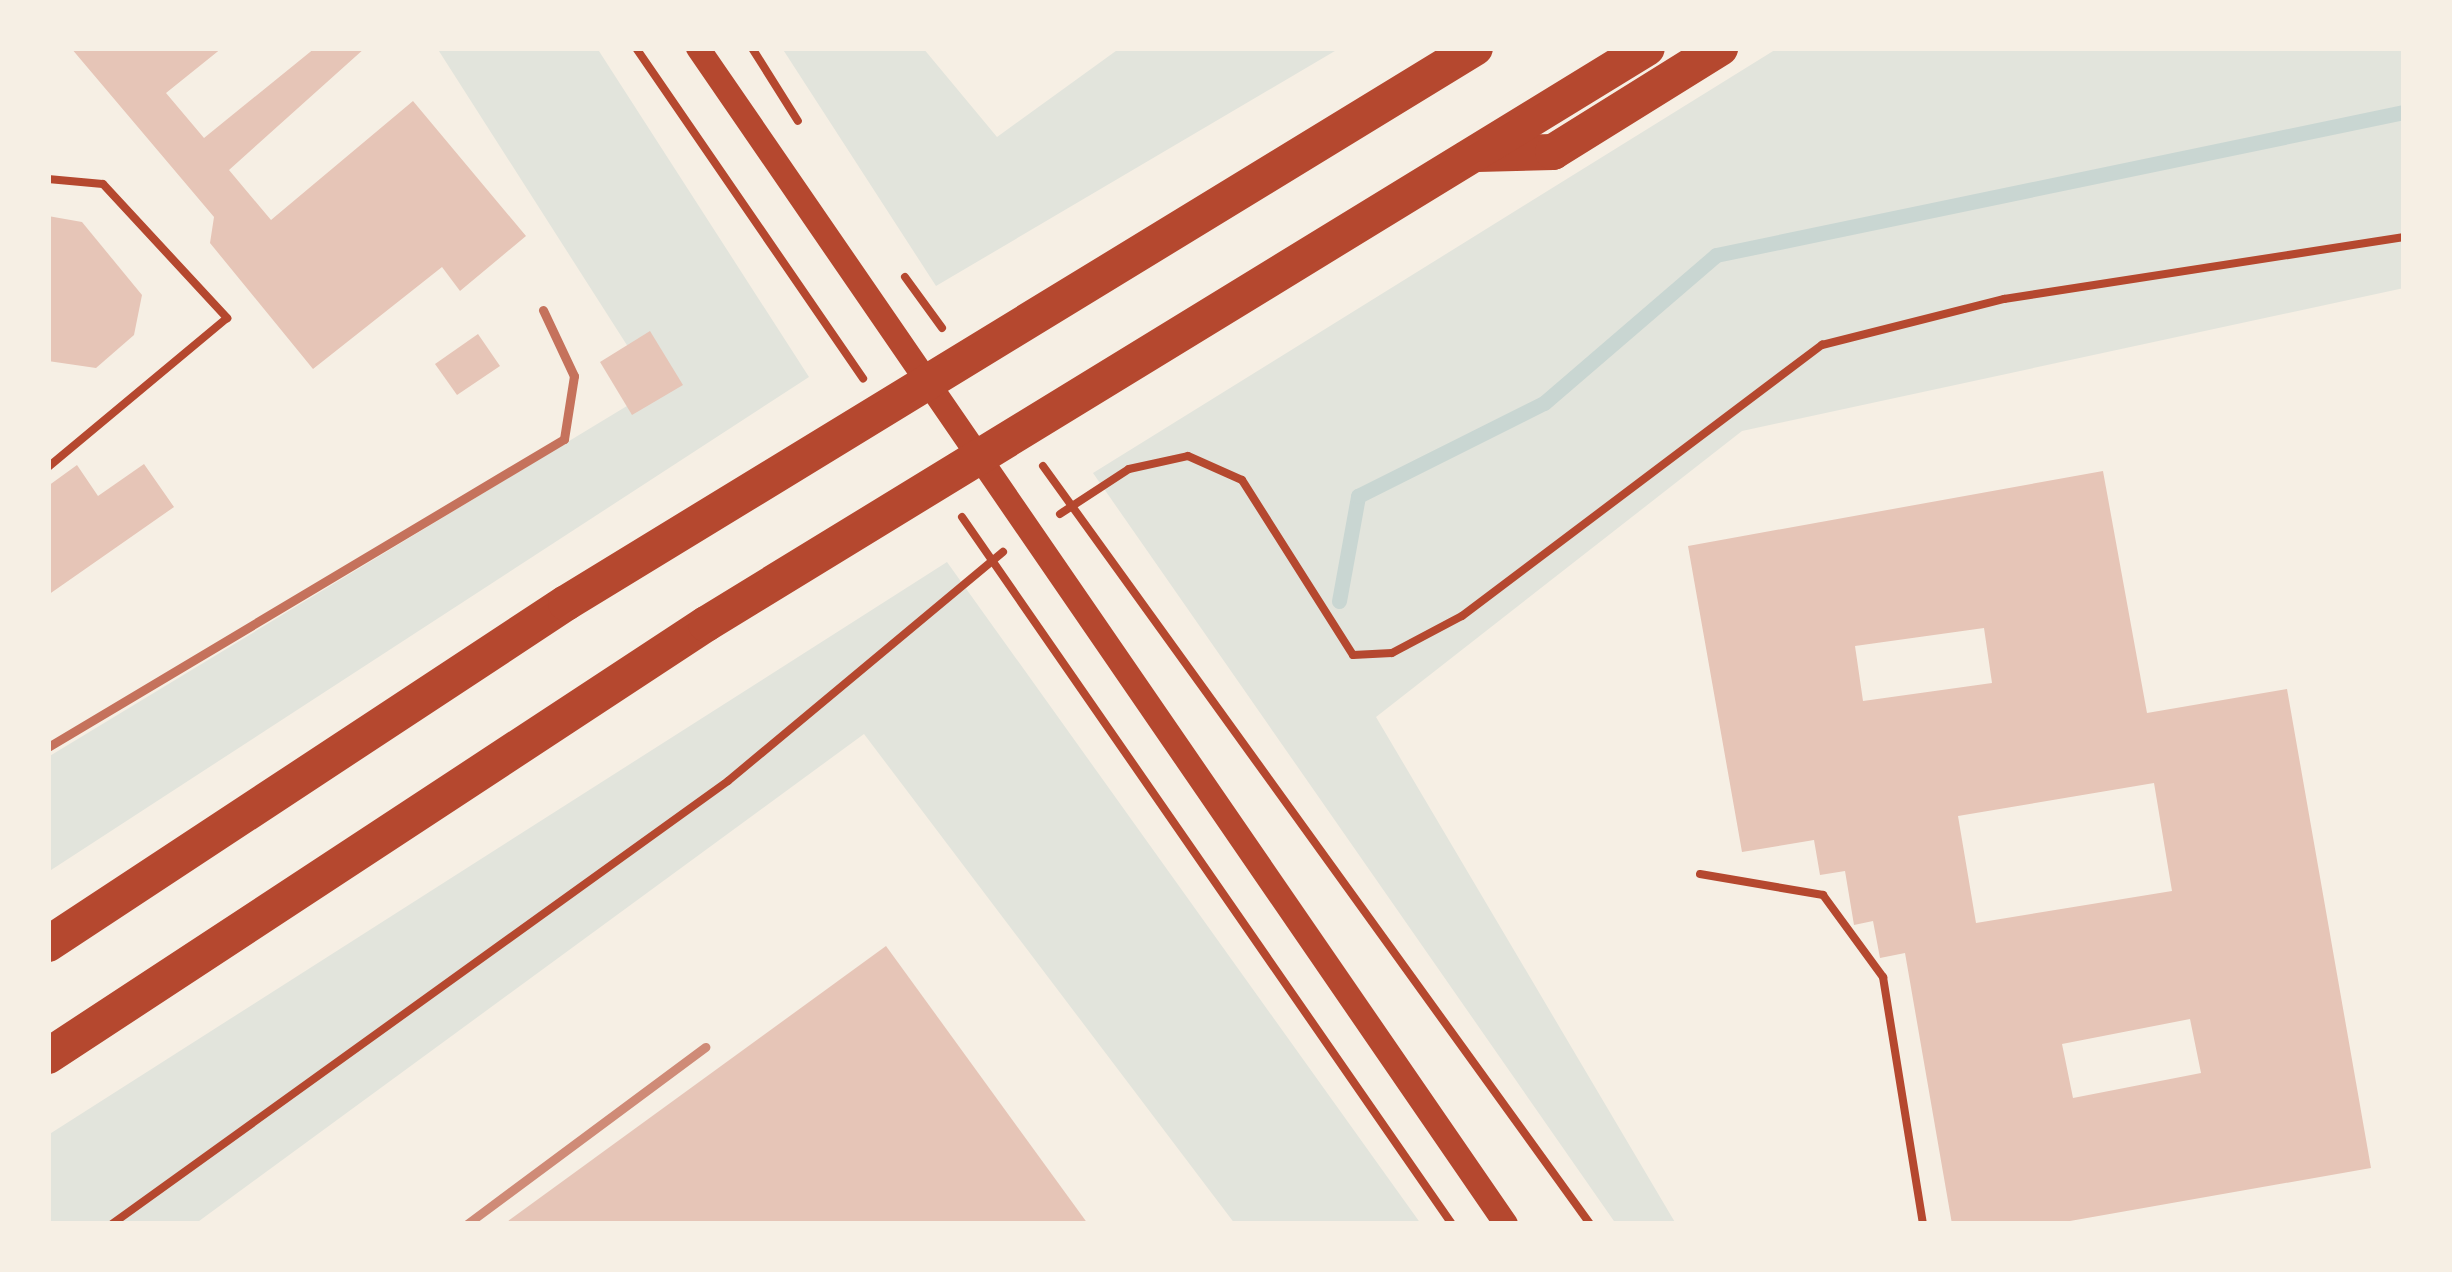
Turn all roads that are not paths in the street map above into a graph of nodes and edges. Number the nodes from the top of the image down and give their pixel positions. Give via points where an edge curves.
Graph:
1 (698, 48) edge
2 (1475, 48) edge
3 (1647, 48) edge
4 (1720, 48) edge
5 (1473, 154) junction
6 (543, 310) dead end
7 (48, 747) edge
8 (48, 944) edge
9 (48, 1056) edge
10 (1506, 1224) edge

1 - 10 main road
2 - 8 highway via 586,590
3 - 5 highway
4 - 5 highway via 1553,152
5 - 9 highway via 433,796
6 - 7 lane via 574,376 564,439

